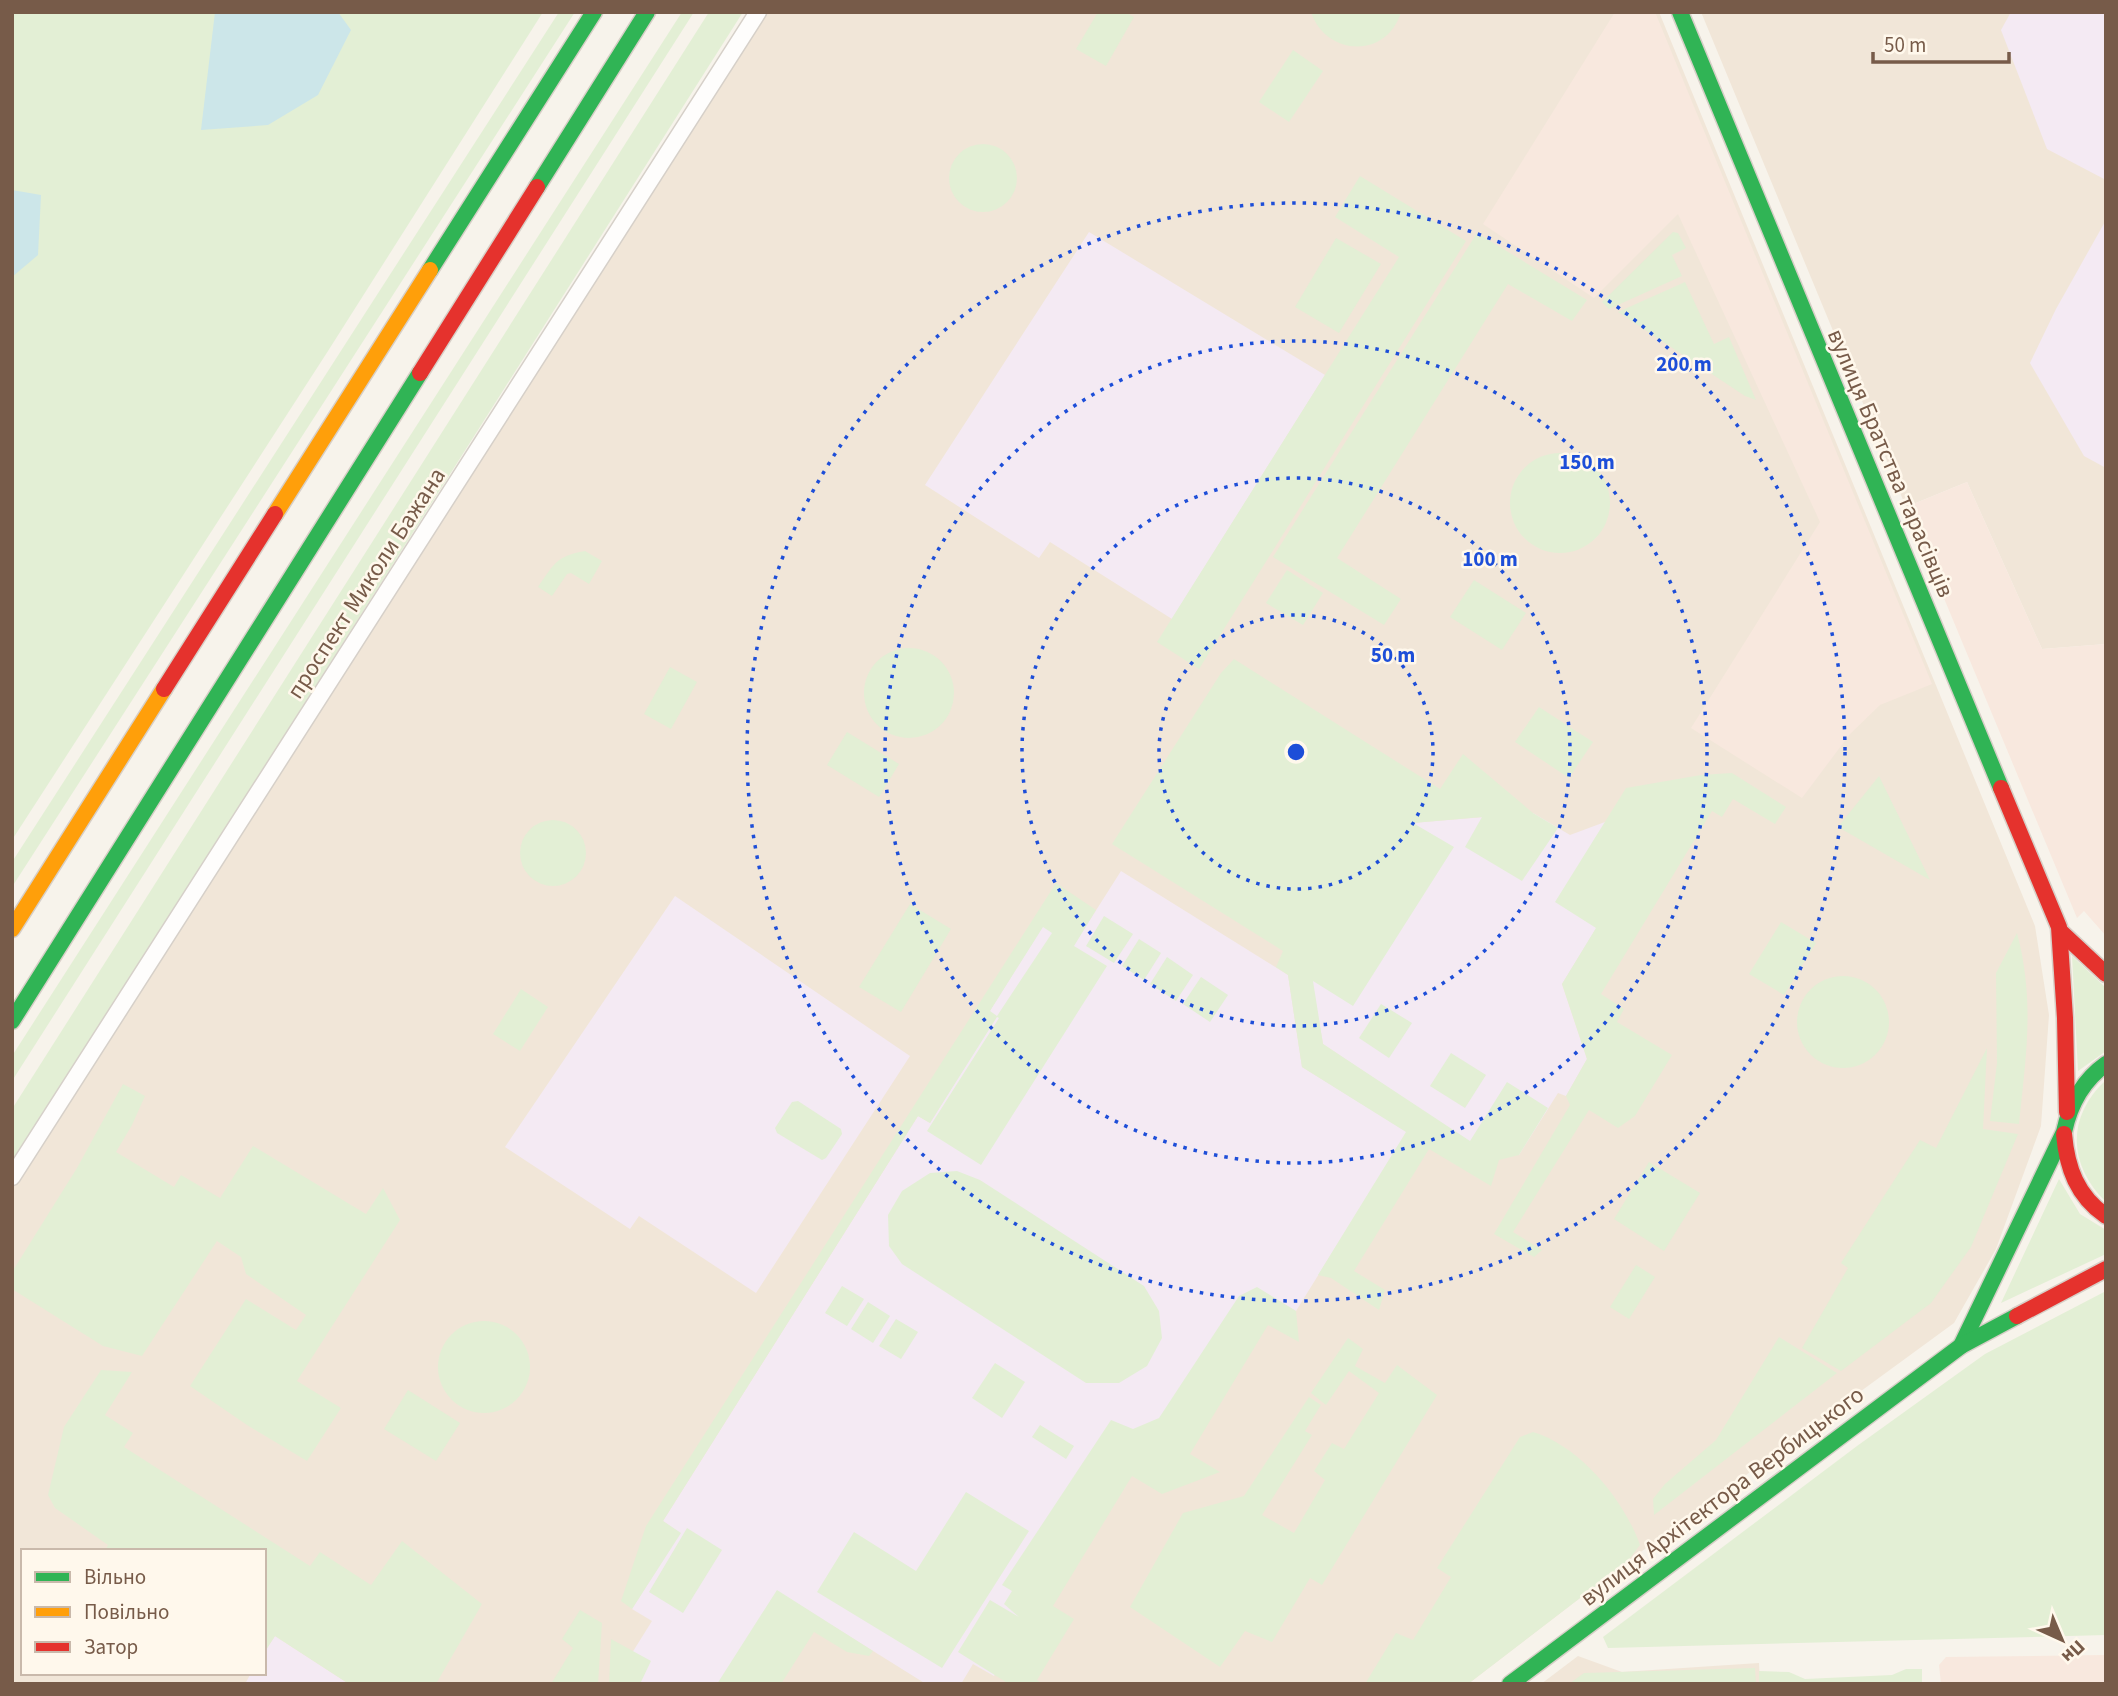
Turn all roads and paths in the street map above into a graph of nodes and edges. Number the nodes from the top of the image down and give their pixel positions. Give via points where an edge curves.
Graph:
1 (594, 12) edge
2 (647, 12) edge
3 (758, 12) edge
4 (1680, 12) edge
5 (12, 929) edge
6 (2060, 931) junction
7 (2106, 974) edge
8 (12, 1021) edge
9 (2106, 1064) edge
10 (2067, 1112) junction
11 (2064, 1132) junction
12 (12, 1177) edge
13 (2106, 1216) edge
14 (2106, 1269) edge
15 (1961, 1346) junction
16 (1510, 1684) edge

1 - 5 main road
2 - 8 main road
3 - 12 street, проспект Миколи Бажана
4 - 6 main road, вулиця Братства тарасівців
6 - 7 main road, вулиця Братства тарасівців
6 - 10 main road, вулиця Братства тарасівців
9 - 10 main road, вулиця Архітектора Вербицького via 2083,1084
10 - 11 main road, вулиця Архітектора Вербицького
11 - 13 main road via 2072,1178 2084,1198
11 - 15 main road, вулиця Архітектора Вербицького
14 - 15 main road, вулиця Архітектора Вербицького
15 - 16 main road, вулиця Архітектора Вербицького

